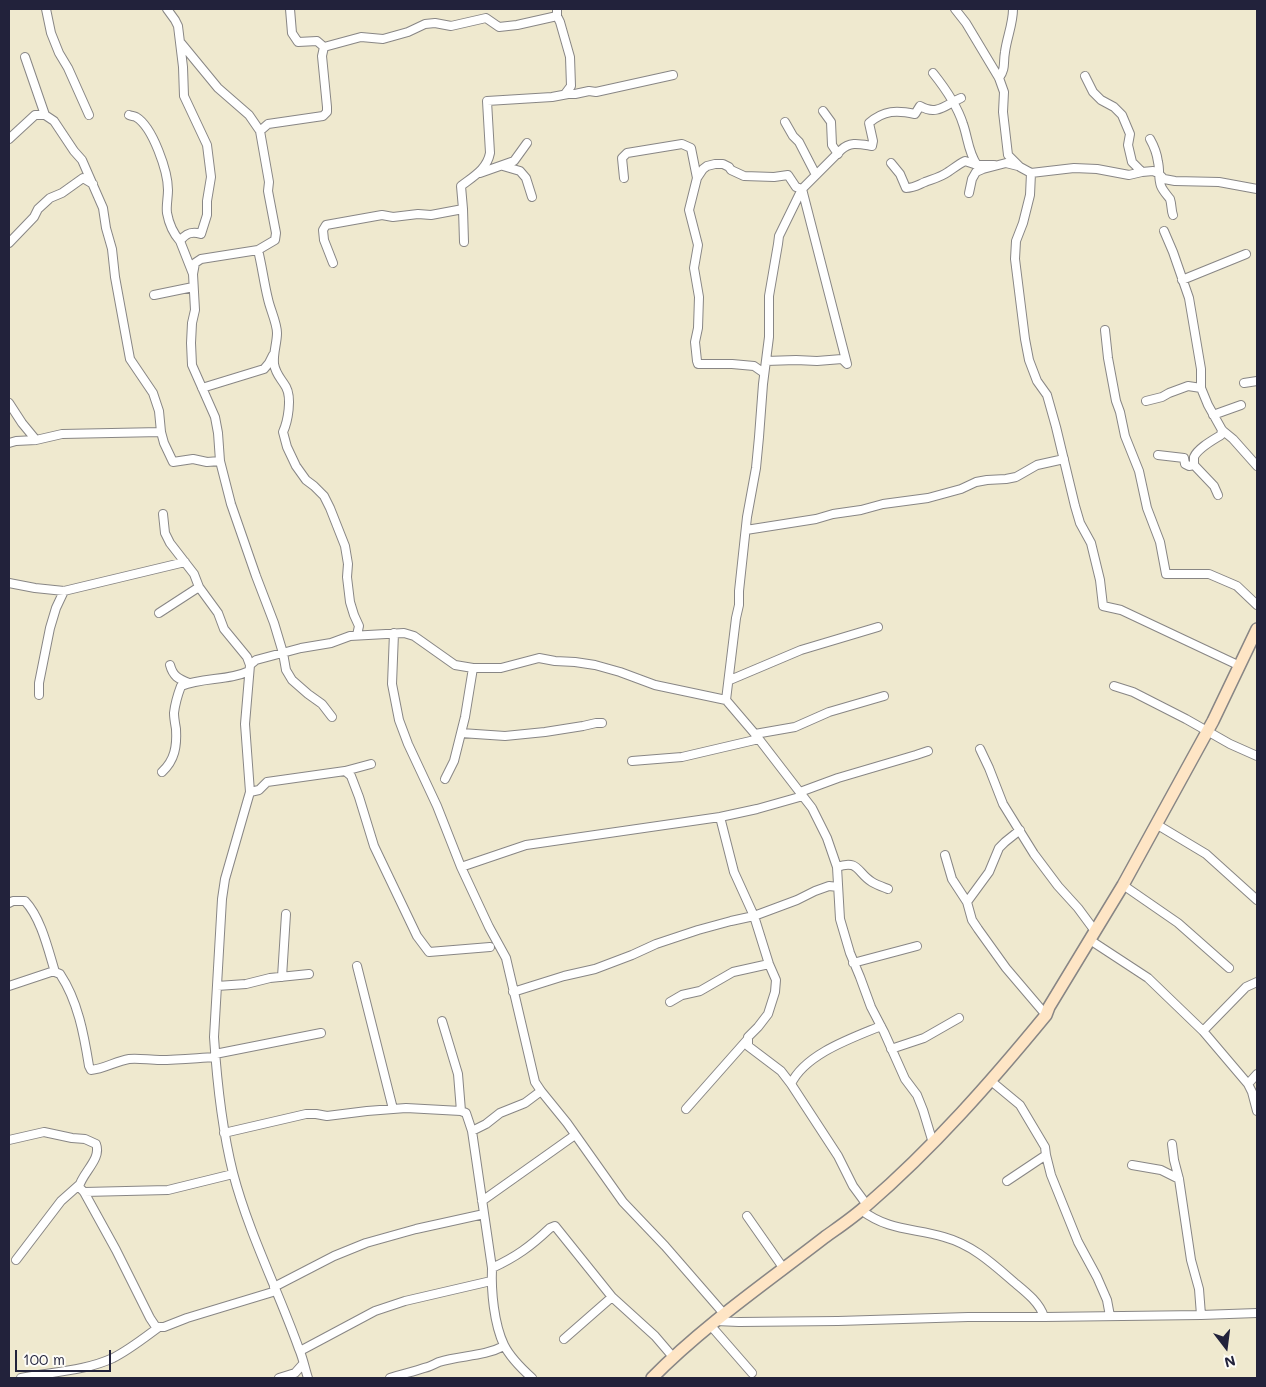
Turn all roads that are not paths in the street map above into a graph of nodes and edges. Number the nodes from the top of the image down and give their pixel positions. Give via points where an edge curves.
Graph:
1 (46, 9) edge
2 (166, 9) edge
3 (290, 9) edge
4 (955, 9) edge
5 (1013, 9) edge
6 (557, 12) edge
7 (180, 41) junction
8 (324, 47) junction
9 (25, 58) dead end
10 (933, 73) dead end
11 (673, 75) dead end
12 (1085, 76) dead end
13 (999, 78) junction
14 (565, 94) junction
15 (957, 100) junction
16 (823, 111) dead end
17 (45, 115) junction
18 (89, 115) dead end
19 (129, 115) dead end
20 (785, 122) dead end
21 (260, 131) junction
22 (1150, 139) dead end
23 (9, 140) edge
24 (527, 143) dead end
25 (838, 154) junction
26 (891, 163) dead end
27 (977, 165) junction
28 (503, 166) junction
29 (994, 166) junction
30 (1020, 167) junction
31 (1142, 172) junction
32 (1031, 173) junction
33 (1158, 173) junction
34 (478, 174) junction
35 (816, 175) junction
36 (624, 178) dead end
37 (697, 178) junction
38 (93, 184) junction
39 (802, 189) junction
40 (1257, 189) edge
41 (970, 193) dead end
42 (532, 197) dead end
43 (464, 209) junction
44 (1173, 215) dead end
45 (1164, 231) dead end
46 (180, 241) junction
47 (464, 242) dead end
48 (9, 243) edge
49 (258, 250) junction
50 (1246, 254) dead end
51 (333, 263) dead end
52 (193, 274) junction
53 (1182, 280) junction
54 (193, 287) junction
55 (154, 295) dead end
56 (1105, 330) dead end
57 (274, 353) junction
58 (766, 361) junction
59 (764, 373) junction
60 (1257, 381) edge
61 (1244, 383) dead end
62 (202, 388) junction
63 (1201, 388) junction
64 (1146, 401) dead end
65 (9, 403) edge
66 (1241, 405) dead end
67 (1213, 415) junction
68 (1222, 430) junction
69 (161, 432) junction
70 (36, 440) junction
71 (9, 443) edge
72 (1158, 456) dead end
73 (1064, 459) junction
74 (220, 461) junction
75 (1194, 461) junction
76 (1257, 466) edge
77 (1218, 495) dead end
78 (163, 514) dead end
79 (746, 530) junction
80 (184, 562) junction
81 (9, 584) edge
82 (199, 587) junction
83 (64, 591) junction
84 (1257, 606) edge
85 (159, 613) dead end
86 (878, 627) dead end
87 (1257, 629) edge
88 (394, 633) junction
89 (357, 635) junction
90 (283, 653) junction
91 (250, 663) junction
92 (170, 664) dead end
93 (1240, 666) junction
94 (473, 668) junction
95 (730, 680) junction
96 (189, 683) junction
97 (1114, 686) dead end
98 (40, 695) dead end
99 (884, 696) dead end
100 (726, 700) junction
101 (332, 717) dead end
102 (602, 723) dead end
103 (1207, 731) junction
104 (460, 732) junction
105 (757, 737) junction
106 (980, 749) dead end
107 (928, 750) dead end
108 (1257, 756) edge
109 (632, 761) dead end
110 (372, 764) dead end
111 (346, 771) junction
112 (162, 772) dead end
113 (446, 778) dead end
114 (250, 792) junction
115 (801, 794) junction
116 (720, 817) junction
117 (1156, 824) junction
118 (1020, 830) junction
119 (945, 855) dead end
120 (461, 867) junction
121 (837, 867) junction
122 (1123, 885) junction
123 (838, 887) junction
124 (888, 889) dead end
125 (1257, 900) edge
126 (9, 902) edge
127 (967, 902) junction
128 (286, 914) dead end
129 (754, 916) junction
130 (1093, 935) junction
131 (917, 946) dead end
132 (490, 947) dead end
133 (853, 963) junction
134 (769, 964) junction
135 (357, 966) dead end
136 (1230, 968) dead end
137 (55, 972) junction
138 (310, 974) dead end
139 (282, 977) junction
140 (1257, 982) edge
141 (9, 986) edge
142 (217, 986) junction
143 (513, 992) junction
144 (670, 1002) dead end
145 (1046, 1015) junction
146 (959, 1018) dead end
147 (442, 1021) dead end
148 (881, 1026) junction
149 (1203, 1031) junction
150 (321, 1032) dead end
151 (747, 1040) junction
152 (892, 1049) junction
153 (215, 1056) junction
154 (1257, 1074) edge
155 (992, 1080) junction
156 (791, 1084) junction
157 (1248, 1084) junction
158 (541, 1091) junction
159 (393, 1109) junction
160 (686, 1109) dead end
161 (461, 1111) junction
162 (1257, 1111) edge
163 (472, 1131) junction
164 (224, 1132) junction
165 (575, 1135) junction
166 (9, 1140) edge
167 (933, 1143) junction
168 (1172, 1144) dead end
169 (1046, 1155) junction
170 (1132, 1165) dead end
171 (234, 1174) junction
172 (1179, 1179) junction
173 (1007, 1181) dead end
174 (82, 1189) junction
175 (482, 1201) junction
176 (864, 1208) junction
177 (484, 1214) junction
178 (747, 1216) dead end
179 (16, 1260) dead end
180 (492, 1268) junction
181 (784, 1269) junction
182 (491, 1281) junction
183 (275, 1289) junction
184 (612, 1297) junction
185 (1257, 1313) edge
186 (1202, 1315) junction
187 (1110, 1316) junction
188 (1044, 1317) junction
189 (717, 1320) junction
190 (159, 1328) junction
191 (564, 1339) dead end
192 (504, 1346) junction
193 (300, 1351) junction
194 (673, 1356) junction
195 (304, 1364) junction
196 (295, 1373) junction
197 (752, 1373) dead end
198 (308, 1377) edge
199 (21, 1378) edge
200 (279, 1378) edge
201 (390, 1378) edge
202 (532, 1378) edge
203 (652, 1378) edge

1 - 18 street via 59,53
2 - 7 street via 177,23
3 - 8 street via 292,33 298,42 317,41
4 - 13 street
5 - 13 street via 1005,67
6 - 8 street via 518,25 499,27 486,18 451,26 430,23 383,39 361,37
6 - 14 street via 570,57 571,86
7 - 21 street via 218,88 249,115
7 - 46 street via 184,96 206,145 211,177 207,216 201,234 184,235
8 - 21 street via 327,112 323,116 268,124
9 - 17 street
10 - 15 street
11 - 14 street via 596,92
12 - 31 street via 1093,92 1122,115 1130,134 1128,145 1132,162
13 - 30 street via 1004,92 1008,155
14 - 34 street via 487,101 490,153
15 - 25 street via 930,112 920,106 915,114 895,111 879,115 869,123 872,146 852,143
15 - 27 street via 968,146
16 - 25 street via 831,122 832,145
17 - 23 street via 35,115
17 - 38 street via 54,121 82,160
19 - 46 street via 143,124 159,151 168,189 166,212
20 - 35 street
21 - 49 street via 276,240
22 - 33 street via 1159,164
24 - 28 street via 514,161
25 - 35 street
26 - 27 street via 906,188 948,172 965,160
27 - 29 street
28 - 34 street
28 - 42 street via 520,171 526,178
29 - 30 street via 1006,163
29 - 41 street via 976,172
30 - 32 street
31 - 32 street via 1129,175 1074,168
31 - 33 street
32 - 73 street via 1030,195 1016,241 1018,289 1029,360 1047,395
33 - 40 street via 1164,179 1175,181 1219,182
33 - 44 street
34 - 43 street via 461,186
35 - 39 street
36 - 37 street via 622,158 627,153 682,144 691,148
37 - 39 street via 707,166 723,164 744,176 788,175
37 - 59 street via 689,210 698,245 694,268 699,297 695,342 698,364 754,366
38 - 48 street via 83,178 50,198
38 - 69 street via 103,208 112,248 130,359 153,393
39 - 58 street via 778,236 769,296
39 - 58 street via 847,364 842,359
43 - 47 street
43 - 51 street via 431,215 382,215 326,225 324,240
45 - 53 street
46 - 52 street
49 - 52 street via 201,259 195,263
49 - 57 street via 277,332
50 - 53 street
52 - 54 street
53 - 63 street via 1194,320
54 - 55 street
54 - 62 street via 192,365
56 - 84 street via 1116,401 1160,542 1166,574 1209,574 1237,586
57 - 62 street via 264,369
57 - 89 street via 277,375 287,389 289,406 283,432 287,447 306,480 324,496 345,546 350,602 359,626
58 - 59 street
59 - 79 street via 756,468
60 - 61 street
62 - 74 street via 215,417
63 - 64 street via 1188,386
63 - 67 street
65 - 70 street
66 - 67 street
67 - 68 street
68 - 75 street via 1221,435 1204,446
68 - 76 street
69 - 70 street via 62,434
69 - 74 street via 172,462 193,459
70 - 71 street
72 - 75 street via 1190,456
73 - 79 street via 1037,465 1006,480 976,482 928,498
73 - 93 street via 1080,523 1091,543 1103,606 1121,610
74 - 90 street via 231,504
75 - 77 street
78 - 80 street via 167,538
79 - 95 street
80 - 82 street
80 - 83 street
81 - 83 street
82 - 85 street
82 - 91 street via 218,613 224,629
83 - 98 street via 50,628 39,683
86 - 95 street via 801,650
87 - 93 street
88 - 89 street
88 - 94 street via 414,636 455,665
88 - 120 street via 392,684 399,720
89 - 90 street
90 - 91 street
90 - 101 street via 286,670 292,680 322,704
91 - 96 street via 240,676
91 - 114 street via 245,724
92 - 96 street via 174,676
93 - 103 street
94 - 100 street via 501,668 539,658 575,662 620,672 655,685
94 - 104 street
95 - 100 street
96 - 112 street via 182,686 178,694 174,713 176,749 172,761
97 - 103 street via 1133,692
99 - 105 street
100 - 105 street
102 - 104 street via 505,736
103 - 108 street
103 - 117 street
104 - 113 street via 454,761
105 - 109 street via 682,757
105 - 115 street
106 - 118 street via 1003,804
107 - 115 street via 838,778
110 - 111 street
111 - 114 street via 267,782 260,790
111 - 132 street via 359,797 374,846 429,952
114 - 142 street via 225,879
115 - 116 street via 765,807
115 - 121 street via 827,838
116 - 120 street via 526,845
116 - 129 street via 734,872
117 - 122 street
117 - 125 street via 1206,854
118 - 127 street via 999,848 989,872
118 - 130 street
119 - 127 street via 952,879
120 - 143 street via 506,958
121 - 123 street
121 - 124 street via 854,865 871,882
122 - 130 street
122 - 136 street via 1178,923
123 - 129 street via 828,886
123 - 133 street via 840,918
126 - 137 street via 24,901 32,909
127 - 145 street via 978,929
128 - 139 street
129 - 134 street
129 - 143 street via 698,930 594,969
130 - 145 street
130 - 149 street via 1148,978
131 - 133 street
133 - 148 street
134 - 144 street via 733,972 700,991
134 - 151 street via 776,980 775,992 764,1019
135 - 159 street
137 - 141 street
137 - 153 street via 62,977 77,1010 91,1070 131,1059
138 - 139 street
139 - 142 street
140 - 149 street via 1246,988
142 - 153 street
143 - 158 street via 535,1082
145 - 155 street
146 - 152 street via 924,1038
147 - 161 street via 458,1074
148 - 152 street
148 - 156 street via 816,1057
149 - 157 street
150 - 153 street
151 - 156 street via 748,1046 781,1071
151 - 160 street
152 - 167 street via 905,1079 917,1095
153 - 164 street
154 - 157 street
155 - 167 street
155 - 169 street via 1020,1105 1045,1146
156 - 176 street via 833,1148
157 - 162 street
158 - 163 street
158 - 165 street
159 - 161 street
159 - 164 street via 326,1116 306,1114
161 - 163 street via 466,1114
163 - 175 street
164 - 171 street
165 - 175 street
165 - 189 street via 623,1202 658,1239
166 - 174 street via 44,1132 94,1142 97,1154
167 - 176 street
168 - 172 street
169 - 173 street
169 - 187 street via 1078,1242 1107,1300
170 - 172 street via 1162,1170
171 - 174 street via 168,1190
171 - 183 street
172 - 186 street
174 - 179 street via 60,1201
174 - 190 street via 150,1318
175 - 177 street
176 - 181 street
176 - 188 street via 873,1219 891,1226 944,1237 972,1248 1024,1291 1039,1306
177 - 180 street
177 - 183 street via 366,1243 334,1256
178 - 181 street
180 - 182 street
180 - 184 street via 522,1253 555,1226
181 - 189 street
182 - 192 street via 498,1329
182 - 193 street via 376,1311
183 - 190 street
183 - 193 street
184 - 191 street
184 - 194 street
185 - 186 street
186 - 187 street
187 - 188 street
188 - 189 street
189 - 194 street
189 - 197 street
190 - 199 street via 108,1360
192 - 201 street
192 - 202 street
193 - 195 street
194 - 203 street
195 - 196 street
195 - 198 street
196 - 198 street
196 - 200 street

